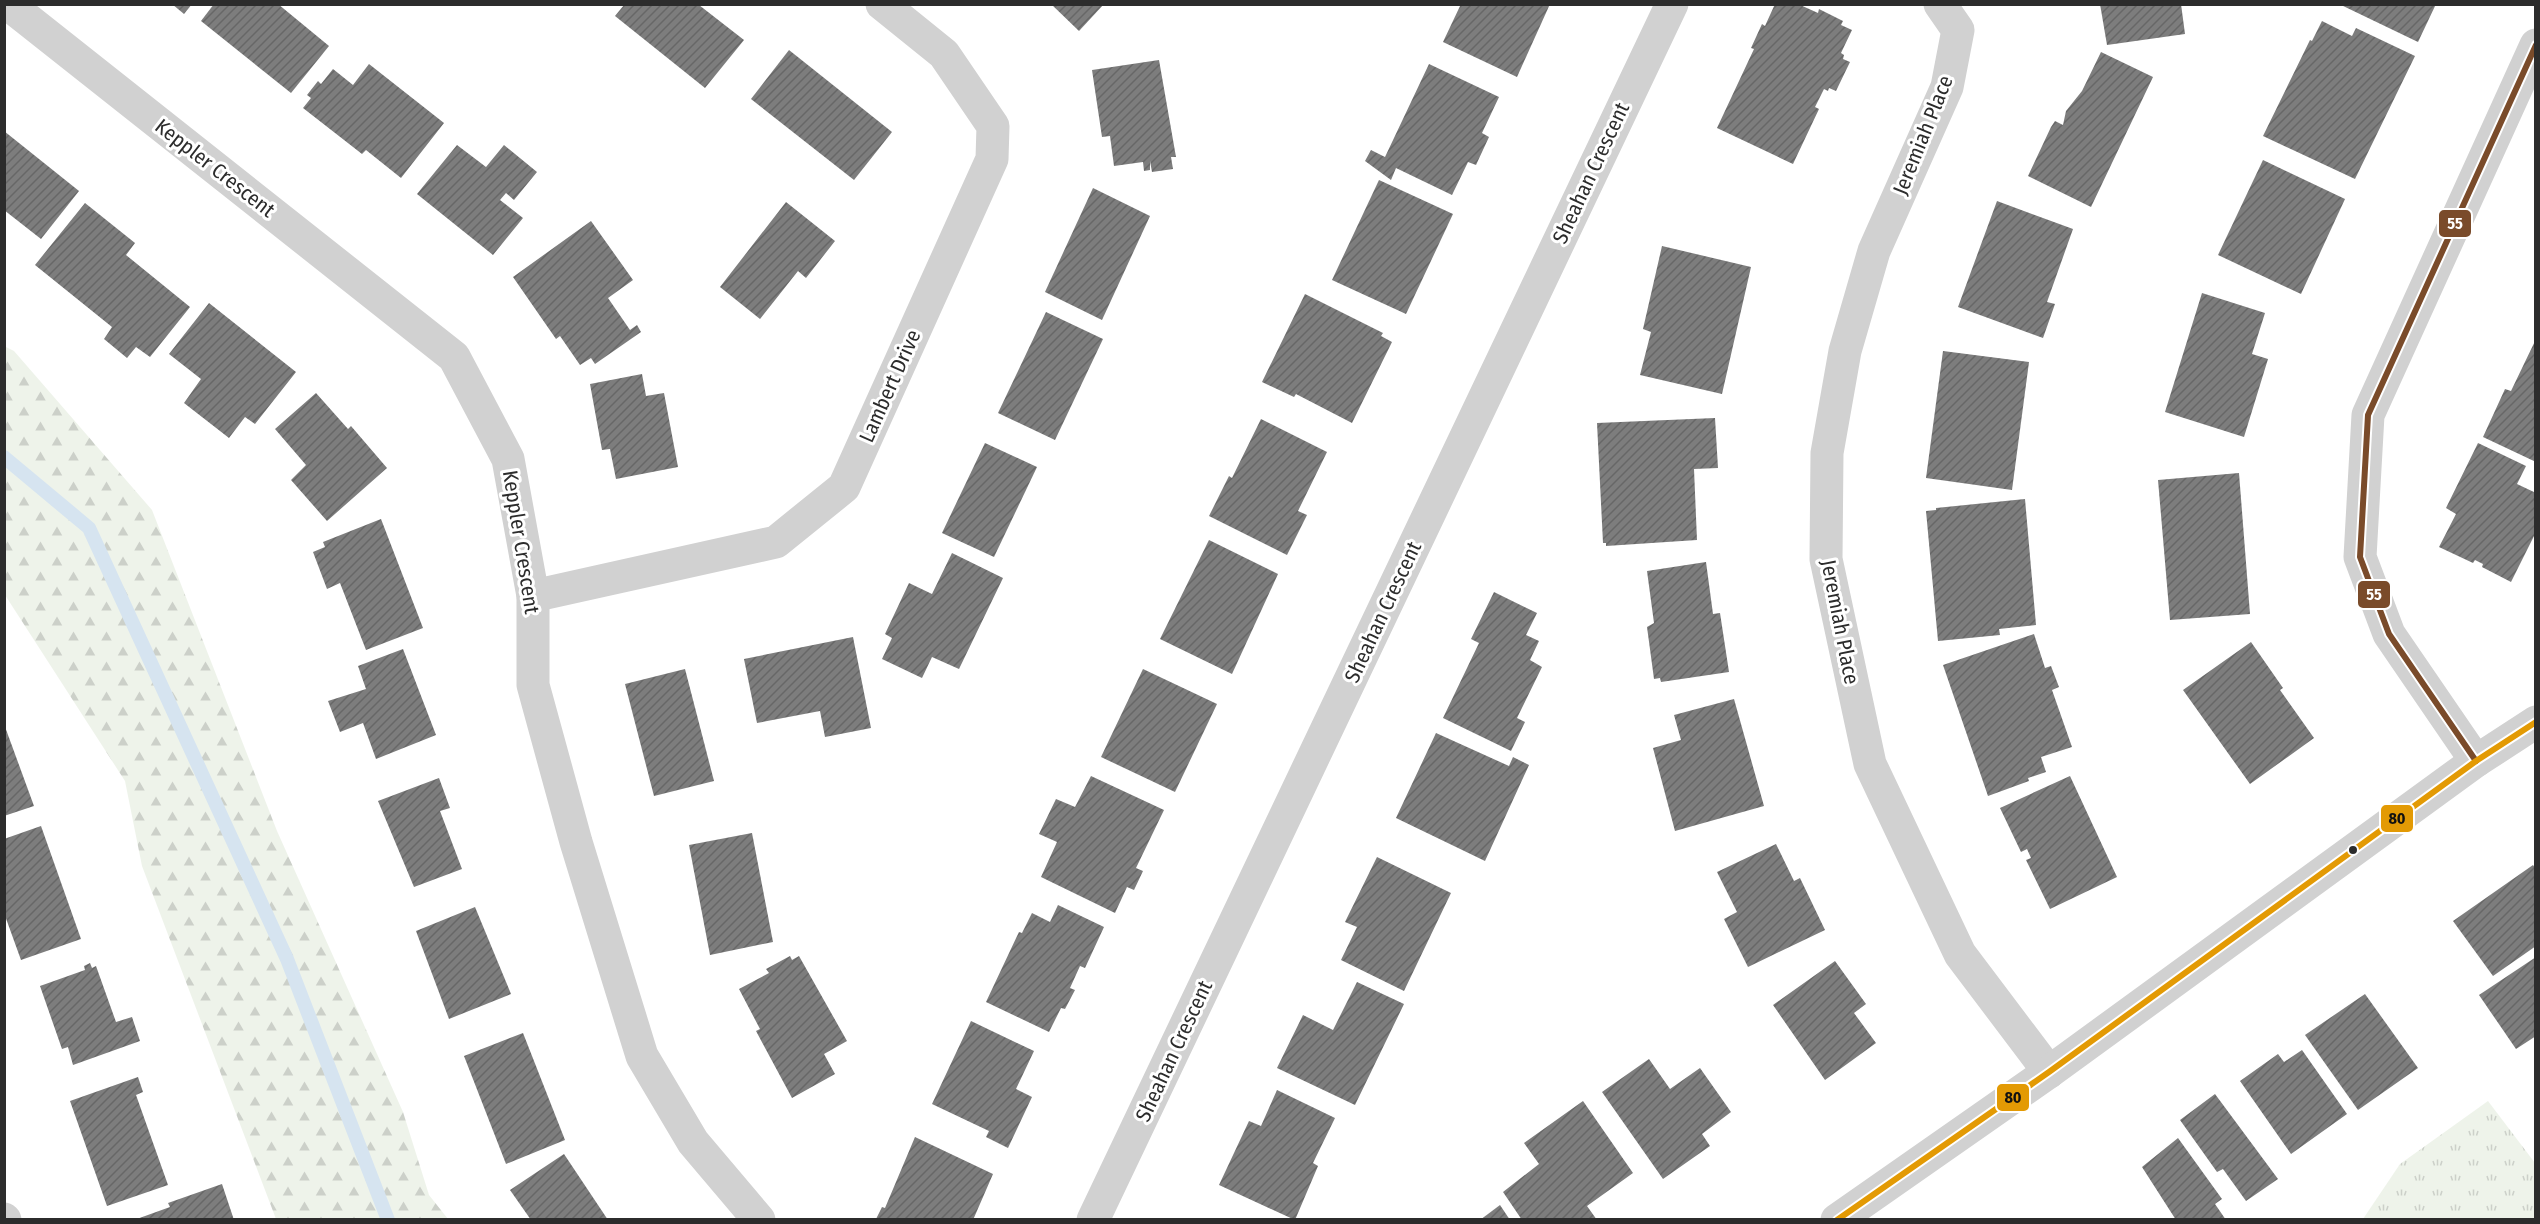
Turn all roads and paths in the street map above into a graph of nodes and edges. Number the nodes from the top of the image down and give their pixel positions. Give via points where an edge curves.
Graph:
1 (8, 4) edge
2 (882, 4) edge
3 (1672, 4) edge
4 (1940, 4) edge
5 (2535, 45) edge
6 (533, 596) junction
7 (2535, 722) edge
8 (2476, 761) junction
9 (2049, 1072) junction
10 (759, 1220) edge
11 (1093, 1220) edge
12 (1837, 1220) edge

1 - 6 street, Keppler Crescent via 454,357 508,459
2 - 6 street, Lambert Drive via 944,54 993,126 992,159 844,487 776,542
3 - 11 street, Sheahan Crescent
4 - 9 street, Jeremiah Place via 1958,30 1947,87 1874,251 1845,351 1827,453 1826,559 1870,764 1960,954
5 - 8 street via 2368,415 2360,557 2389,634
6 - 10 street, Keppler Crescent via 533,685 642,1056 693,1142
7 - 8 street
8 - 9 street
9 - 12 street

